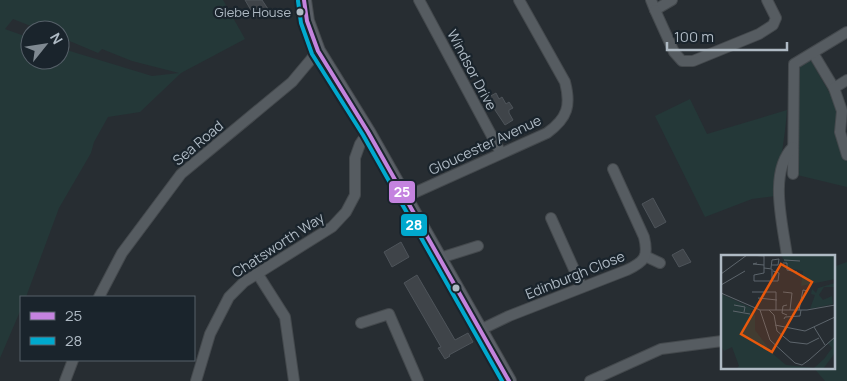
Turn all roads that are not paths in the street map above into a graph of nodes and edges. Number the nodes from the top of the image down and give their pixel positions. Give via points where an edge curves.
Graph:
1 (304, 0) edge
2 (419, 0) edge
3 (519, 0) edge
4 (651, 0) edge
5 (672, 0) edge
6 (767, 0) edge
7 (655, 10) junction
8 (847, 32) edge
9 (318, 51) junction
10 (813, 53) junction
11 (847, 80) edge
12 (834, 88) junction
13 (368, 132) junction
14 (793, 147) junction
15 (501, 153) junction
16 (847, 156) edge
17 (612, 169) dead end
18 (793, 174) dead end
19 (405, 197) junction
20 (551, 218) dead end
21 (478, 246) dead end
22 (787, 255) edge
23 (645, 256) junction
24 (440, 258) junction
25 (660, 263) dead end
26 (257, 273) junction
27 (582, 287) junction
28 (100, 296) edge
29 (362, 323) dead end
30 (480, 330) junction
31 (721, 341) edge
32 (73, 361) edge
33 (65, 381) edge
34 (196, 381) edge
35 (294, 381) edge
36 (418, 381) edge
37 (509, 381) edge
38 (590, 381) edge

1 - 9 street via 307,21
2 - 15 street, Windsor Drive
3 - 15 street, Gloucester Avenue via 565,82 568,107 559,124 548,133
4 - 7 street
5 - 7 street
6 - 7 street via 776,18 773,24 759,34 693,61 682,61 674,52
8 - 10 street
9 - 13 street
9 - 28 street, Sea Road via 292,82 181,174 122,253
10 - 12 street
10 - 14 street via 794,64
11 - 12 street
12 - 16 street via 842,111 840,132
13 - 19 street
13 - 26 street, Chatsworth Way via 355,158 355,195 346,212 322,234
14 - 18 street
14 - 22 street via 783,162 780,181 779,201
15 - 19 street, Gloucester Avenue
17 - 23 street, Edinburgh Close via 644,238
19 - 24 street
20 - 27 street
21 - 24 street
23 - 25 street
23 - 27 street, Edinburgh Close via 637,265
24 - 30 street
26 - 34 street, Chatsworth Way via 229,297 210,334
26 - 35 street via 285,317
27 - 30 street, Edinburgh Close
29 - 36 street via 389,314
30 - 37 street
31 - 38 street via 662,349
32 - 33 street

